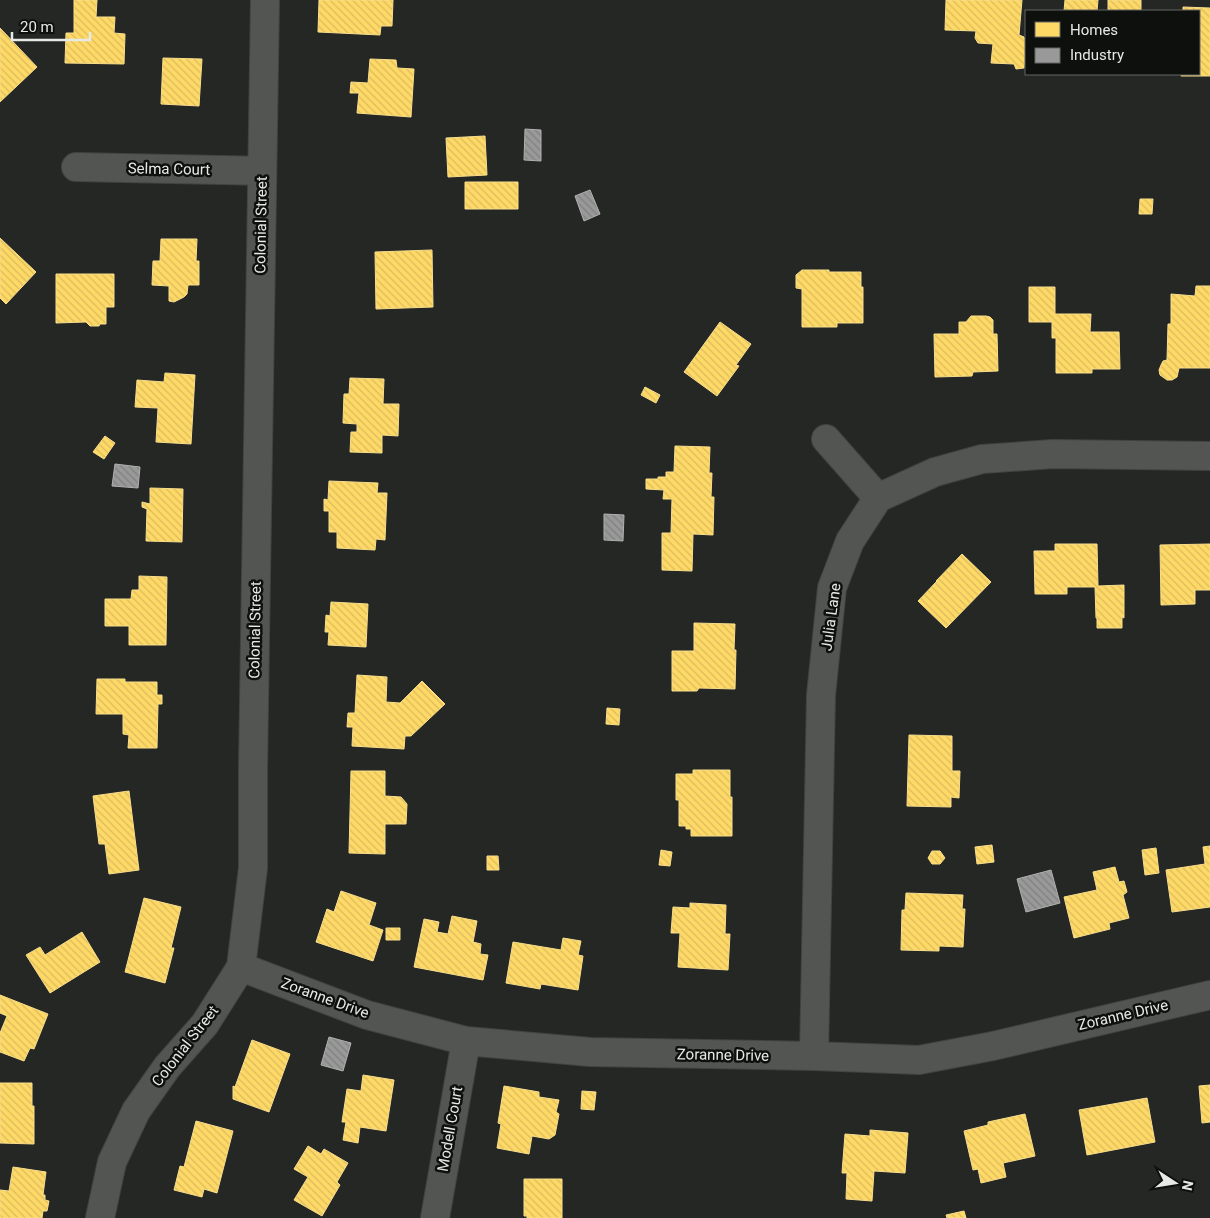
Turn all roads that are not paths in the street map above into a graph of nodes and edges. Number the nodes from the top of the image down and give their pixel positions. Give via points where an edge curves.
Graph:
1 (265, 0) edge
2 (76, 168) dead end
3 (262, 171) junction
4 (826, 439) dead end
5 (1210, 456) edge
6 (878, 498) junction
7 (241, 967) junction
8 (1210, 995) edge
9 (466, 1041) junction
10 (814, 1056) junction
11 (100, 1218) edge
12 (435, 1218) edge

1 - 3 street, Colonial Street
2 - 3 street, Selma Court
3 - 7 street, Colonial Street via 253,868
4 - 6 street
5 - 6 street via 1053,454 982,459 936,472
6 - 10 street, Julia Lane via 850,541 832,588 821,695
7 - 9 street, Zoranne Drive via 367,1015
7 - 11 street, Colonial Street via 205,1024 167,1067 136,1111 112,1162
8 - 10 street, Zoranne Drive via 919,1060
9 - 10 street, Zoranne Drive via 590,1052
9 - 12 street, Modell Court

